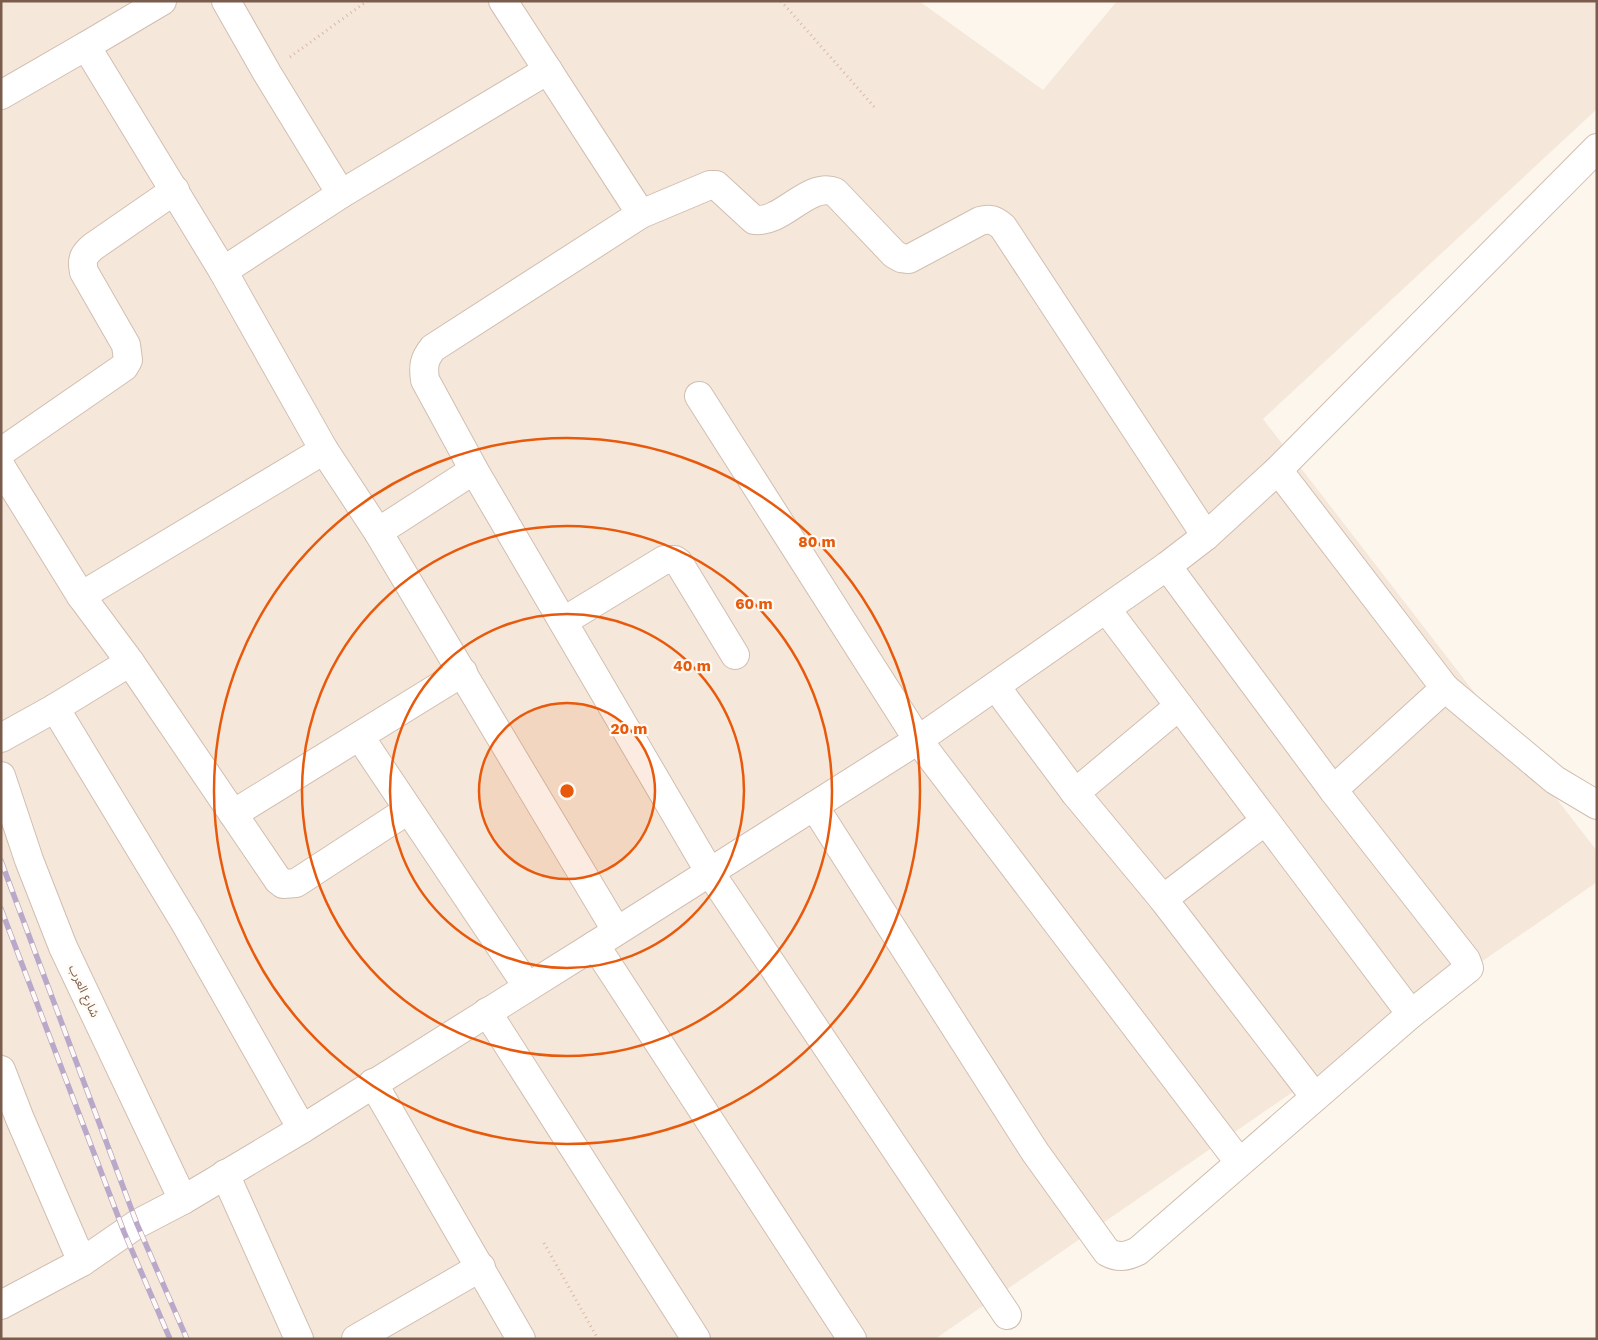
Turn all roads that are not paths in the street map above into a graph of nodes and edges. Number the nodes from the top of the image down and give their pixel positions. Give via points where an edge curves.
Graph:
1 (162, 1) edge
2 (226, 1) edge
3 (503, 1) edge
4 (86, 46) junction
5 (548, 70) junction
6 (1, 95) edge
7 (1597, 148) edge
8 (175, 190) junction
9 (341, 194) junction
10 (641, 214) junction
11 (223, 272) junction
12 (700, 396) dead end
13 (324, 450) junction
14 (1, 452) edge
15 (1, 467) edge
16 (474, 470) junction
17 (1278, 470) junction
18 (378, 532) junction
19 (1206, 536) junction
20 (1167, 566) junction
21 (81, 596) junction
22 (1107, 610) junction
23 (564, 621) junction
24 (735, 655) dead end
25 (130, 662) junction
26 (463, 672) junction
27 (996, 687) junction
28 (1445, 688) junction
29 (1179, 706) junction
30 (55, 708) junction
31 (1, 738) edge
32 (360, 738) junction
33 (918, 740) junction
34 (1, 776) edge
35 (1333, 790) junction
36 (1075, 793) junction
37 (1597, 805) edge
38 (814, 806) junction
39 (408, 810) junction
40 (233, 814) junction
41 (1265, 821) junction
42 (709, 871) junction
43 (1163, 899) junction
44 (605, 937) junction
45 (527, 986) junction
46 (487, 1012) junction
47 (1411, 1014) junction
48 (1, 1070) edge
49 (373, 1083) junction
50 (1315, 1097) junction
51 (302, 1129) junction
52 (1239, 1162) junction
53 (225, 1174) junction
54 (183, 1200) junction
55 (82, 1262) junction
56 (481, 1267) junction
57 (1, 1305) edge
58 (1007, 1315) dead end
59 (299, 1339) edge
60 (356, 1339) edge
61 (520, 1339) edge
62 (696, 1339) edge
63 (852, 1339) edge

1 - 4 street
2 - 9 street
3 - 5 street
4 - 6 street
4 - 8 street
5 - 9 street
5 - 10 street
7 - 17 street
8 - 11 street
8 - 14 street via 94,246 85,253 82,262 84,272 126,344 128,360 124,367
9 - 11 street
10 - 16 street via 433,348 425,358 425,380
10 - 19 street via 716,185 754,220 764,220 816,192 829,189 894,254 909,259 980,221 996,221
11 - 13 street
12 - 33 street
13 - 18 street
13 - 21 street
15 - 21 street
16 - 18 street
16 - 23 street
17 - 19 street
17 - 28 street
18 - 26 street
19 - 20 street
20 - 22 street
20 - 35 street
21 - 25 street
22 - 27 street
22 - 29 street
23 - 24 street via 664,560 675,560
23 - 42 street
25 - 30 street
25 - 40 street
26 - 32 street
26 - 44 street
27 - 33 street
27 - 36 street
28 - 35 street
28 - 37 street via 1555,780
29 - 36 street
29 - 41 street
30 - 31 street
30 - 51 street via 187,926
32 - 39 street
32 - 40 street
33 - 38 street
33 - 52 street
34 - 54 street, شارع العرب via 28,860 63,947
35 - 47 street via 1468,963 1468,971
36 - 43 street
38 - 42 street
38 - 52 street via 1035,1152 1107,1252 1128,1257 1138,1251
39 - 40 street via 289,884 278,880
39 - 45 street
41 - 43 street
41 - 47 street
42 - 44 street
42 - 58 street
43 - 50 street
44 - 45 street
44 - 63 street
45 - 46 street
46 - 49 street
46 - 62 street
47 - 50 street
48 - 55 street
49 - 51 street
49 - 56 street
50 - 52 street
51 - 53 street
53 - 54 street
53 - 59 street
54 - 55 street via 137,1224
55 - 57 street
56 - 60 street
56 - 61 street

